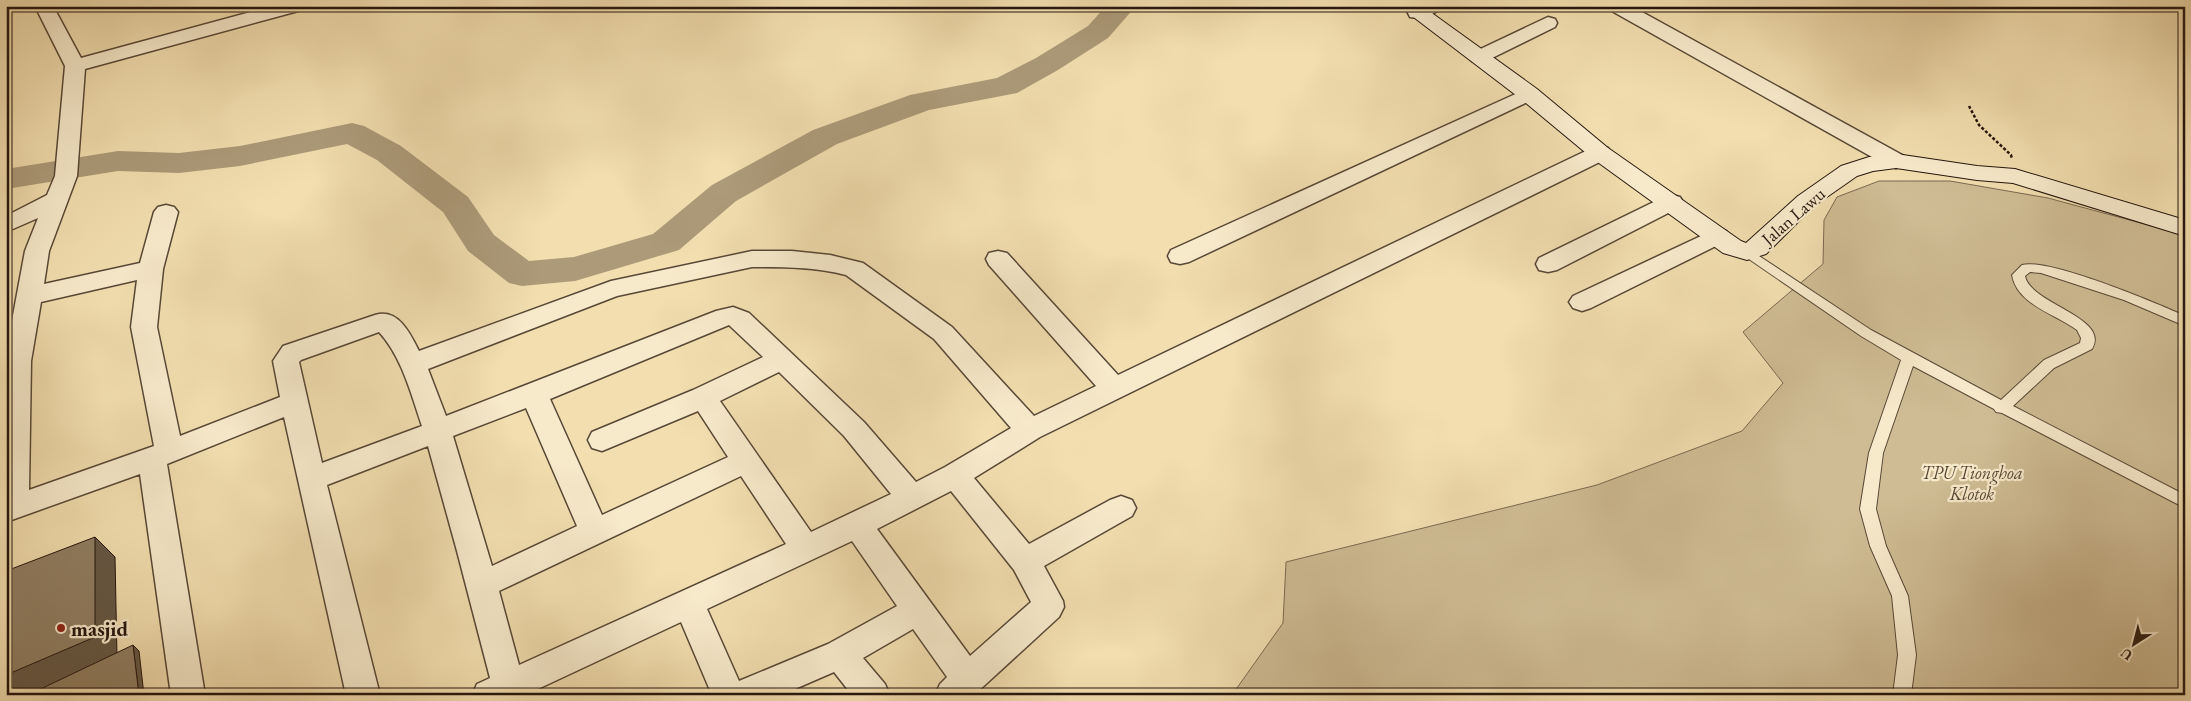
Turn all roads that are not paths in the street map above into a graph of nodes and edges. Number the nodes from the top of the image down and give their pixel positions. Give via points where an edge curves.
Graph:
1 (44, 6) edge
2 (296, 6) edge
3 (1617, 6) edge
4 (1420, 8) edge
5 (1548, 23) dead end
6 (1479, 57) junction
7 (76, 66) junction
8 (1529, 94) junction
9 (1600, 153) junction
10 (1896, 161) junction
11 (56, 200) junction
12 (1672, 202) junction
13 (166, 212) dead end
14 (6, 225) edge
15 (2185, 228) edge
16 (1718, 236) junction
17 (1747, 252) junction
18 (1180, 256) dead end
19 (998, 259) dead end
20 (1548, 264) dead end
21 (150, 269) junction
22 (28, 296) junction
23 (1582, 302) dead end
24 (2185, 321) edge
25 (1909, 358) junction
26 (780, 360) junction
27 (12, 362) edge
28 (413, 364) junction
29 (1114, 388) junction
30 (534, 394) junction
31 (703, 397) junction
32 (295, 402) junction
33 (2001, 408) junction
34 (1030, 430) junction
35 (438, 431) junction
36 (602, 440) dead end
37 (160, 456) junction
38 (747, 461) junction
39 (955, 475) junction
40 (311, 479) junction
41 (912, 498) junction
42 (2185, 502) edge
43 (10, 508) edge
44 (1122, 508) dead end
45 (857, 525) junction
46 (594, 532) junction
47 (805, 548) junction
48 (1025, 561) junction
49 (482, 585) junction
50 (689, 604) junction
51 (917, 611) junction
52 (840, 654) junction
53 (960, 687) edge
54 (498, 690) edge
55 (188, 695) edge
56 (363, 695) edge
57 (730, 695) edge
58 (743, 695) edge
59 (874, 695) edge
60 (1902, 695) edge

1 - 7 street
2 - 7 street
3 - 10 street
4 - 6 street, Jalan Lawu
5 - 6 street
6 - 8 street, Jalan Lawu
7 - 11 street via 66,176
8 - 9 street, Jalan Lawu
8 - 18 street
9 - 12 street, Jalan Lawu
9 - 29 street
10 - 15 street, Jalan Lawu via 2015,176
10 - 17 street, Jalan Lawu via 1869,164 1849,171 1806,200 1757,248
11 - 14 street
11 - 22 street via 37,251
12 - 16 street, Jalan Lawu
12 - 20 street
13 - 21 street
16 - 17 street, Jalan Lawu via 1732,247
16 - 23 street
17 - 25 lane via 1866,333
19 - 29 street
21 - 22 street
21 - 37 street via 144,327
22 - 27 street
24 - 33 lane via 2129,297 2042,269 2027,268 2018,275 2020,286 2083,328 2088,338 2087,346 2049,364
25 - 33 lane
25 - 60 lane via 1876,453 1868,509 1878,546 1900,596 1907,655
26 - 30 street via 740,319 725,317
26 - 31 street
26 - 41 street via 854,430
27 - 43 street
28 - 32 street via 392,327 387,322 378,322 292,353 286,360
28 - 34 street via 611,289 752,259 830,263 854,269 943,333
28 - 35 street
29 - 34 street
30 - 35 street
30 - 46 street
31 - 36 street
31 - 38 street
32 - 37 street
32 - 40 street
33 - 42 lane
34 - 39 street
35 - 40 street
35 - 49 street
37 - 43 street
37 - 55 street
38 - 46 street
38 - 47 street
39 - 41 street
39 - 48 street
40 - 56 street
41 - 45 street
44 - 48 street
45 - 47 street
45 - 51 street
46 - 49 street
47 - 50 street
48 - 53 street via 1048,607
49 - 54 street
50 - 54 street
50 - 57 street
51 - 52 street
51 - 53 street
52 - 58 street
52 - 59 street

